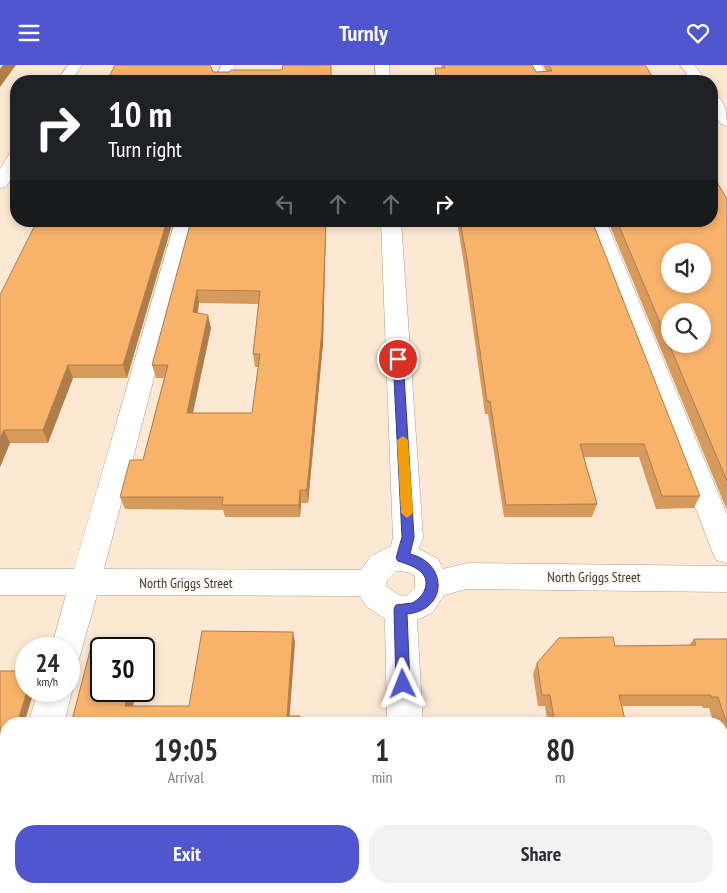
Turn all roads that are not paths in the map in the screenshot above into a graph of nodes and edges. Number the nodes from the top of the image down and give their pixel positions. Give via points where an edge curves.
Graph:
1 (718, 109) edge
2 (727, 121) edge
3 (10, 167) edge
4 (0, 183) edge
5 (183, 227) edge
6 (390, 227) edge
7 (598, 227) edge
8 (727, 551) edge
9 (402, 558) junction
10 (727, 579) edge
11 (0, 582) edge
12 (86, 583) junction
13 (371, 583) junction
14 (433, 585) junction
15 (400, 609) junction
16 (70, 637) edge
17 (52, 702) edge
18 (48, 717) edge
19 (405, 717) edge

1 - 2 street
3 - 4 street
5 - 12 street
6 - 9 street via 408,537
7 - 8 street
9 - 13 street via 392,558 377,568
9 - 14 street via 411,559 427,569
10 - 14 street, North Griggs Street via 468,577
11 - 12 street, North Griggs Street
12 - 13 street, North Griggs Street
12 - 16 street
13 - 15 street via 375,596 386,605
14 - 15 street via 423,603
15 - 19 street
17 - 18 street

